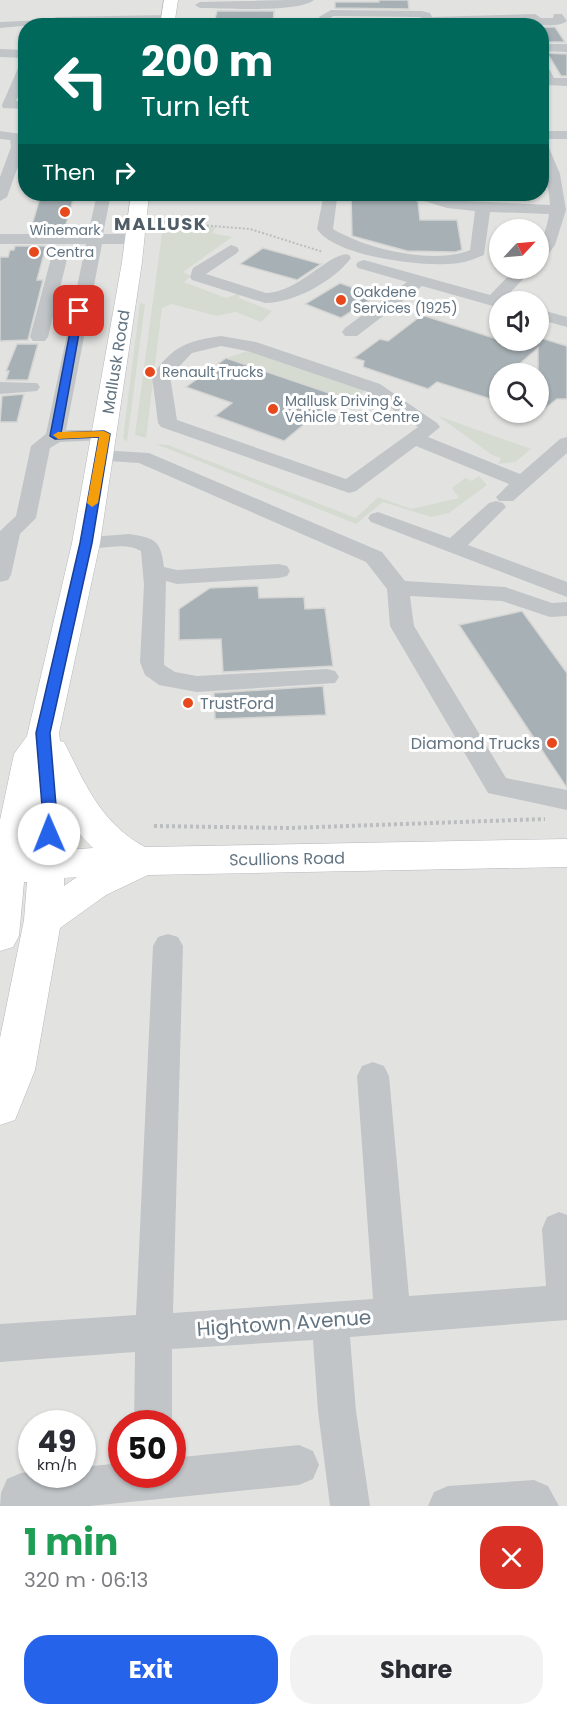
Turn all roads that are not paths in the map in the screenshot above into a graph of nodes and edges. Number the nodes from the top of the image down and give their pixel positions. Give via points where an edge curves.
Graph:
1 (171, 0) edge
2 (309, 0) edge
3 (199, 2) edge
4 (289, 2) edge
5 (558, 16) dead end
6 (169, 18) edge
7 (325, 18) edge
8 (427, 18) edge
9 (549, 21) edge
10 (18, 24) edge
11 (0, 25) edge
12 (549, 46) edge
13 (567, 46) edge
14 (0, 53) edge
15 (18, 54) edge
16 (549, 80) edge
17 (18, 82) edge
18 (567, 82) edge
19 (18, 105) edge
20 (0, 135) edge
21 (549, 135) edge
22 (567, 135) edge
23 (549, 163) edge
24 (0, 197) edge
25 (102, 201) edge
26 (139, 201) edge
27 (330, 201) edge
28 (443, 201) edge
29 (485, 208) junction
30 (560, 210) junction
31 (94, 238) junction
32 (134, 238) junction
33 (0, 239) edge
34 (549, 241) edge
35 (231, 249) dead end
36 (61, 251) dead end
37 (516, 279) edge
38 (419, 281) junction
39 (50, 291) junction
40 (82, 291) junction
41 (506, 291) edge
42 (489, 300) edge
43 (549, 317) edge
44 (567, 322) edge
45 (351, 332) dead end
46 (39, 337) dead end
47 (31, 387) dead end
48 (0, 388) edge
49 (55, 436) junction
50 (415, 439) junction
51 (567, 443) edge
52 (102, 445) junction
53 (523, 482) junction
54 (378, 518) dead end
55 (86, 543) junction
56 (453, 547) junction
57 (279, 571) dead end
58 (154, 572) junction
59 (0, 575) edge
60 (398, 588) junction
61 (567, 590) edge
62 (567, 609) edge
63 (327, 677) dead end
64 (43, 733) junction
65 (567, 800) edge
66 (567, 853) edge
67 (142, 862) junction
68 (47, 866) junction
69 (4, 870) edge
70 (43, 920) junction
71 (0, 936) edge
72 (168, 946) dead end
73 (373, 1076) dead end
74 (0, 1106) edge
75 (560, 1228) dead end
76 (566, 1302) edge
77 (393, 1316) junction
78 (330, 1320) junction
79 (154, 1332) junction
80 (0, 1343) edge
81 (153, 1410) edge
82 (300, 1465) dead end
83 (186, 1474) edge
84 (108, 1482) edge
85 (20, 1506) edge
86 (350, 1506) edge
87 (448, 1506) edge
88 (539, 1506) edge

1 - 6 main road
2 - 4 street
3 - 4 street via 198,10 273,15 275,5
5 - 9 street via 561,21
7 - 8 street via 331,13 422,14
10 - 11 street
12 - 13 street
14 - 15 street
16 - 18 street
17 - 19 street via 8,105
20 - 24 street via 16,137 18,147
21 - 22 street
23 - 30 street via 558,184
25 - 31 street
26 - 32 main road, Mallusk Road
27 - 29 street via 325,229 347,243 394,256 458,260 478,252
28 - 29 street
29 - 30 street
30 - 34 street
31 - 32 street
31 - 33 street
31 - 40 street
32 - 52 main road, Mallusk Road
35 - 38 street via 199,272 198,277 276,299 295,292 340,258
36 - 39 street
37 - 41 street
38 - 42 street
38 - 45 street
39 - 40 street
39 - 46 street
40 - 49 street
43 - 44 street
47 - 48 street
49 - 52 street
49 - 59 street via 41,446 26,518 10,532
50 - 50 street via 349,487 168,423 161,376 176,354 194,345 221,341 250,346 374,388 430,428
50 - 53 street
51 - 53 street
52 - 55 main road, Mallusk Road
52 - 60 street via 142,457 374,557
53 - 56 street
54 - 56 street
55 - 58 street via 128,541 148,545
55 - 64 main road, Mallusk Road
56 - 61 street
57 - 58 street via 177,577
58 - 63 street via 152,662 159,674 197,684
60 - 62 street via 505,594 550,609
60 - 65 street via 402,626 497,786
64 - 67 main road via 88,822 119,851
64 - 68 main road, Mallusk Road via 50,818
64 - 69 main road via 31,754
66 - 67 main road, Scullions Road
67 - 68 main road, Scullions Road
67 - 70 main road via 93,885
68 - 69 main road, Scullions Road
68 - 70 main road, Mallusk Road
69 - 71 main road
70 - 74 main road, Mallusk Road via 14,1070
72 - 79 street
73 - 77 street
75 - 76 street
76 - 77 street, Hightown Avenue
77 - 78 street, Hightown Avenue
78 - 79 street, Hightown Avenue
78 - 86 street
79 - 80 street, Hightown Avenue
79 - 81 street
82 - 83 street
84 - 85 street via 21,1493
87 - 88 street via 534,1500

